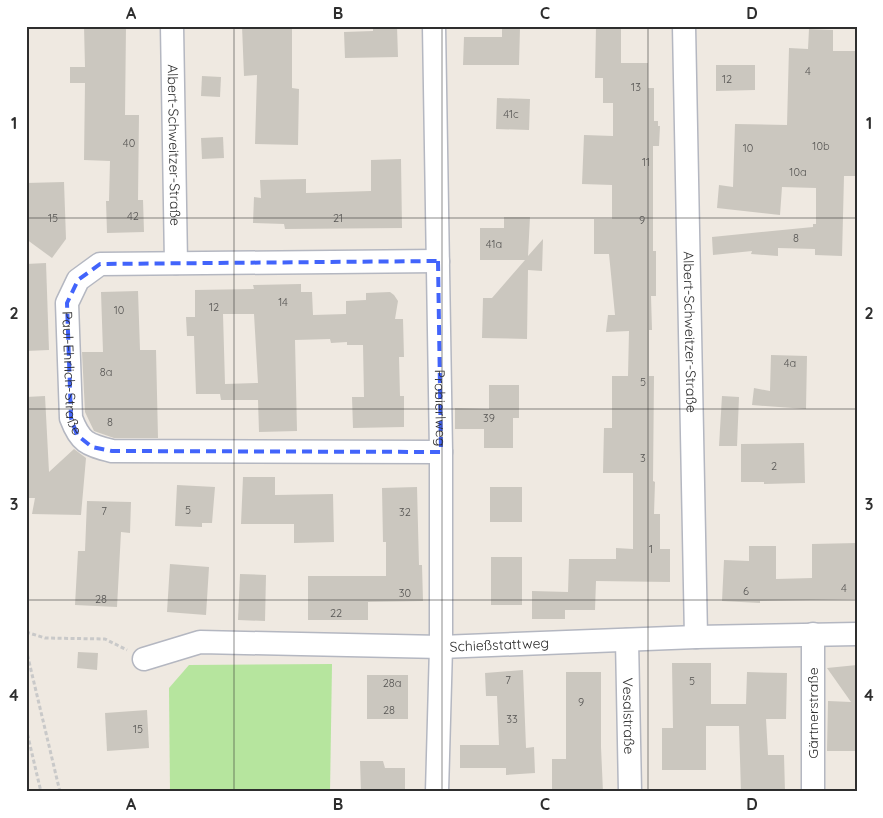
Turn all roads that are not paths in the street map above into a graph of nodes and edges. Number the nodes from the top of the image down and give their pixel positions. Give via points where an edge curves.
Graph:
1 (172, 26) edge
2 (434, 26) edge
3 (684, 26) edge
4 (438, 261) junction
5 (176, 263) junction
6 (441, 452) junction
7 (813, 634) junction
8 (857, 634) edge
9 (696, 637) junction
10 (626, 640) junction
11 (441, 647) junction
12 (144, 659) road end
13 (437, 792) edge
14 (630, 792) edge
15 (812, 792) edge

1 - 5 street, Albert-Schweitzer-Straße
2 - 4 street, Probierlweg
3 - 9 street, Albert-Schweitzer-Straße
4 - 5 street, Paul-Ehrlich-Straße
4 - 6 street, Probierlweg
5 - 6 street, Paul-Ehrlich-Straße via 100,264 78,280 67,303 71,418 77,434 92,447 112,451
6 - 11 street, Probierlweg
7 - 8 street, Schießstattweg
7 - 9 street, Schießstattweg
7 - 15 street, Gärtnerstraße
9 - 10 street, Schießstattweg
10 - 11 street, Schießstattweg
10 - 14 street, Vesalstraße
11 - 12 street, Schießstattweg via 200,642
11 - 13 street, Probierlweg

